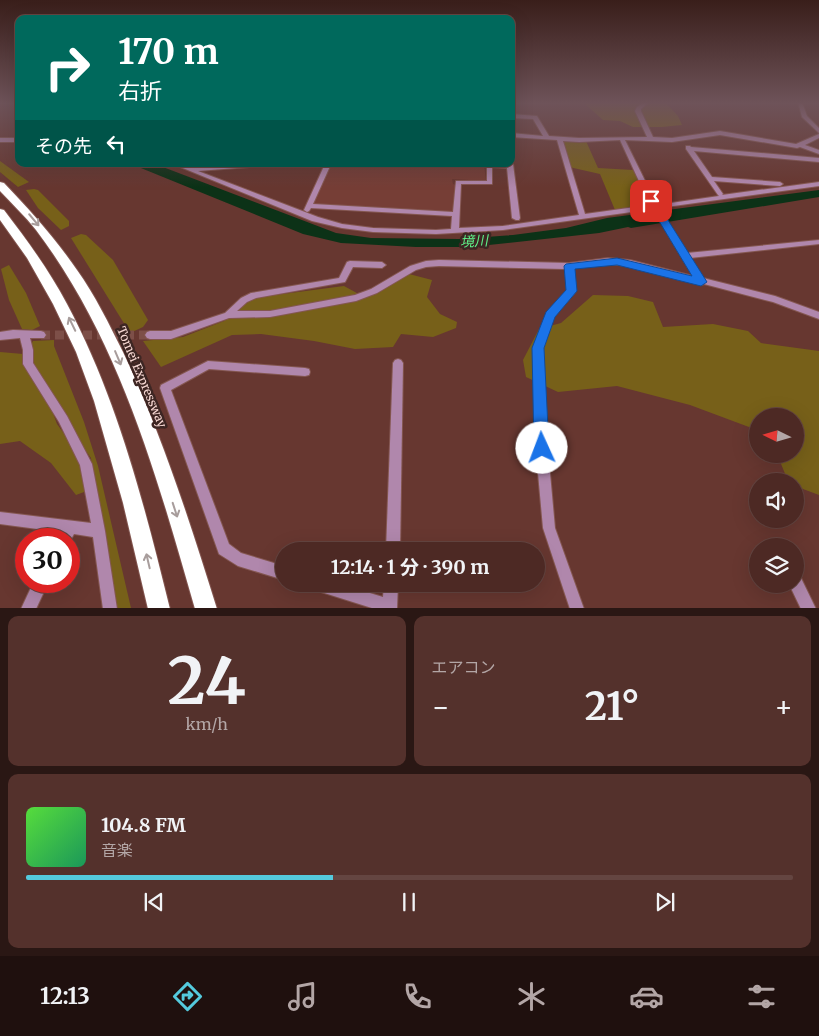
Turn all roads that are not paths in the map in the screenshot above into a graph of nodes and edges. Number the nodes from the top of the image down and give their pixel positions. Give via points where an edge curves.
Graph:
1 (543, 130) edge
2 (647, 130) edge
3 (515, 135) edge
4 (546, 136) junction
5 (819, 136) edge
6 (560, 139) junction
7 (622, 139) junction
8 (651, 139) junction
9 (0, 140) edge
10 (15, 140) edge
11 (682, 140) junction
12 (800, 145) junction
13 (689, 149) junction
14 (819, 152) edge
15 (819, 160) edge
16 (185, 167) edge
17 (220, 167) edge
18 (327, 167) edge
19 (489, 167) edge
20 (510, 167) edge
21 (191, 169) junction
22 (711, 179) junction
23 (819, 182) edge
24 (0, 185) edge
25 (720, 194) dead end
26 (309, 206) junction
27 (655, 208) junction
28 (628, 210) junction
29 (0, 212) edge
30 (456, 214) junction
31 (582, 214) junction
32 (304, 215) junction
33 (516, 218) dead end
34 (540, 223) junction
35 (455, 231) junction
36 (819, 242) edge
37 (685, 256) junction
38 (382, 265) dead end
39 (569, 266) junction
40 (701, 282) junction
41 (228, 315) junction
42 (819, 316) edge
43 (24, 334) junction
44 (41, 335) tunnel mouth
45 (150, 335) tunnel mouth
46 (0, 336) edge
47 (398, 363) dead end
48 (305, 372) dead end
49 (0, 518) edge
50 (45, 528) edge
51 (99, 531) junction
52 (80, 532) edge
53 (393, 542) edge
54 (275, 570) edge
55 (343, 592) edge
56 (391, 592) edge
57 (36, 593) edge
58 (801, 593) edge
59 (390, 607) edge
60 (28, 608) edge
61 (110, 608) edge
62 (159, 608) edge
63 (206, 608) edge
64 (577, 608) edge
65 (809, 608) edge

1 - 4 street
2 - 8 street
3 - 4 street
4 - 6 street
5 - 12 street
6 - 7 street
6 - 31 street
7 - 8 street
7 - 27 street
8 - 11 street
9 - 10 street
11 - 12 street via 720,133
11 - 13 street
12 - 14 street
13 - 15 street
13 - 22 street
16 - 21 street
17 - 21 street
18 - 26 street
19 - 30 street via 490,183 458,182
20 - 33 street
21 - 32 street
22 - 23 street via 773,185
22 - 25 street
23 - 27 street
24 -> 63 highway, Tomei Expressway via 47,236 69,267 117,354 144,419
26 - 30 street
26 - 32 street
27 - 28 street
27 - 37 street
28 - 31 street
28 - 34 street
62 -> 29 highway via 135,506 90,364 47,277
30 - 35 street
31 - 34 street via 538,220
32 - 35 street via 354,229
34 - 35 street
36 - 37 street
37 - 40 street
38 - 41 street via 350,264 342,280 254,295
39 - 40 street via 617,261
39 - 41 street via 426,264 365,295 275,314
39 - 64 street via 572,291 550,315 538,348 549,528
40 - 42 street via 775,299
41 - 45 street via 185,331
43 - 44 street
43 - 46 street
43 - 51 street via 28,364 63,419 86,464
47 - 53 street
48 - 54 street via 208,365 165,388 224,549 238,559
49 - 50 street
51 - 52 street
51 - 61 street
55 - 59 street
56 - 59 street
57 - 60 street
58 - 65 street

